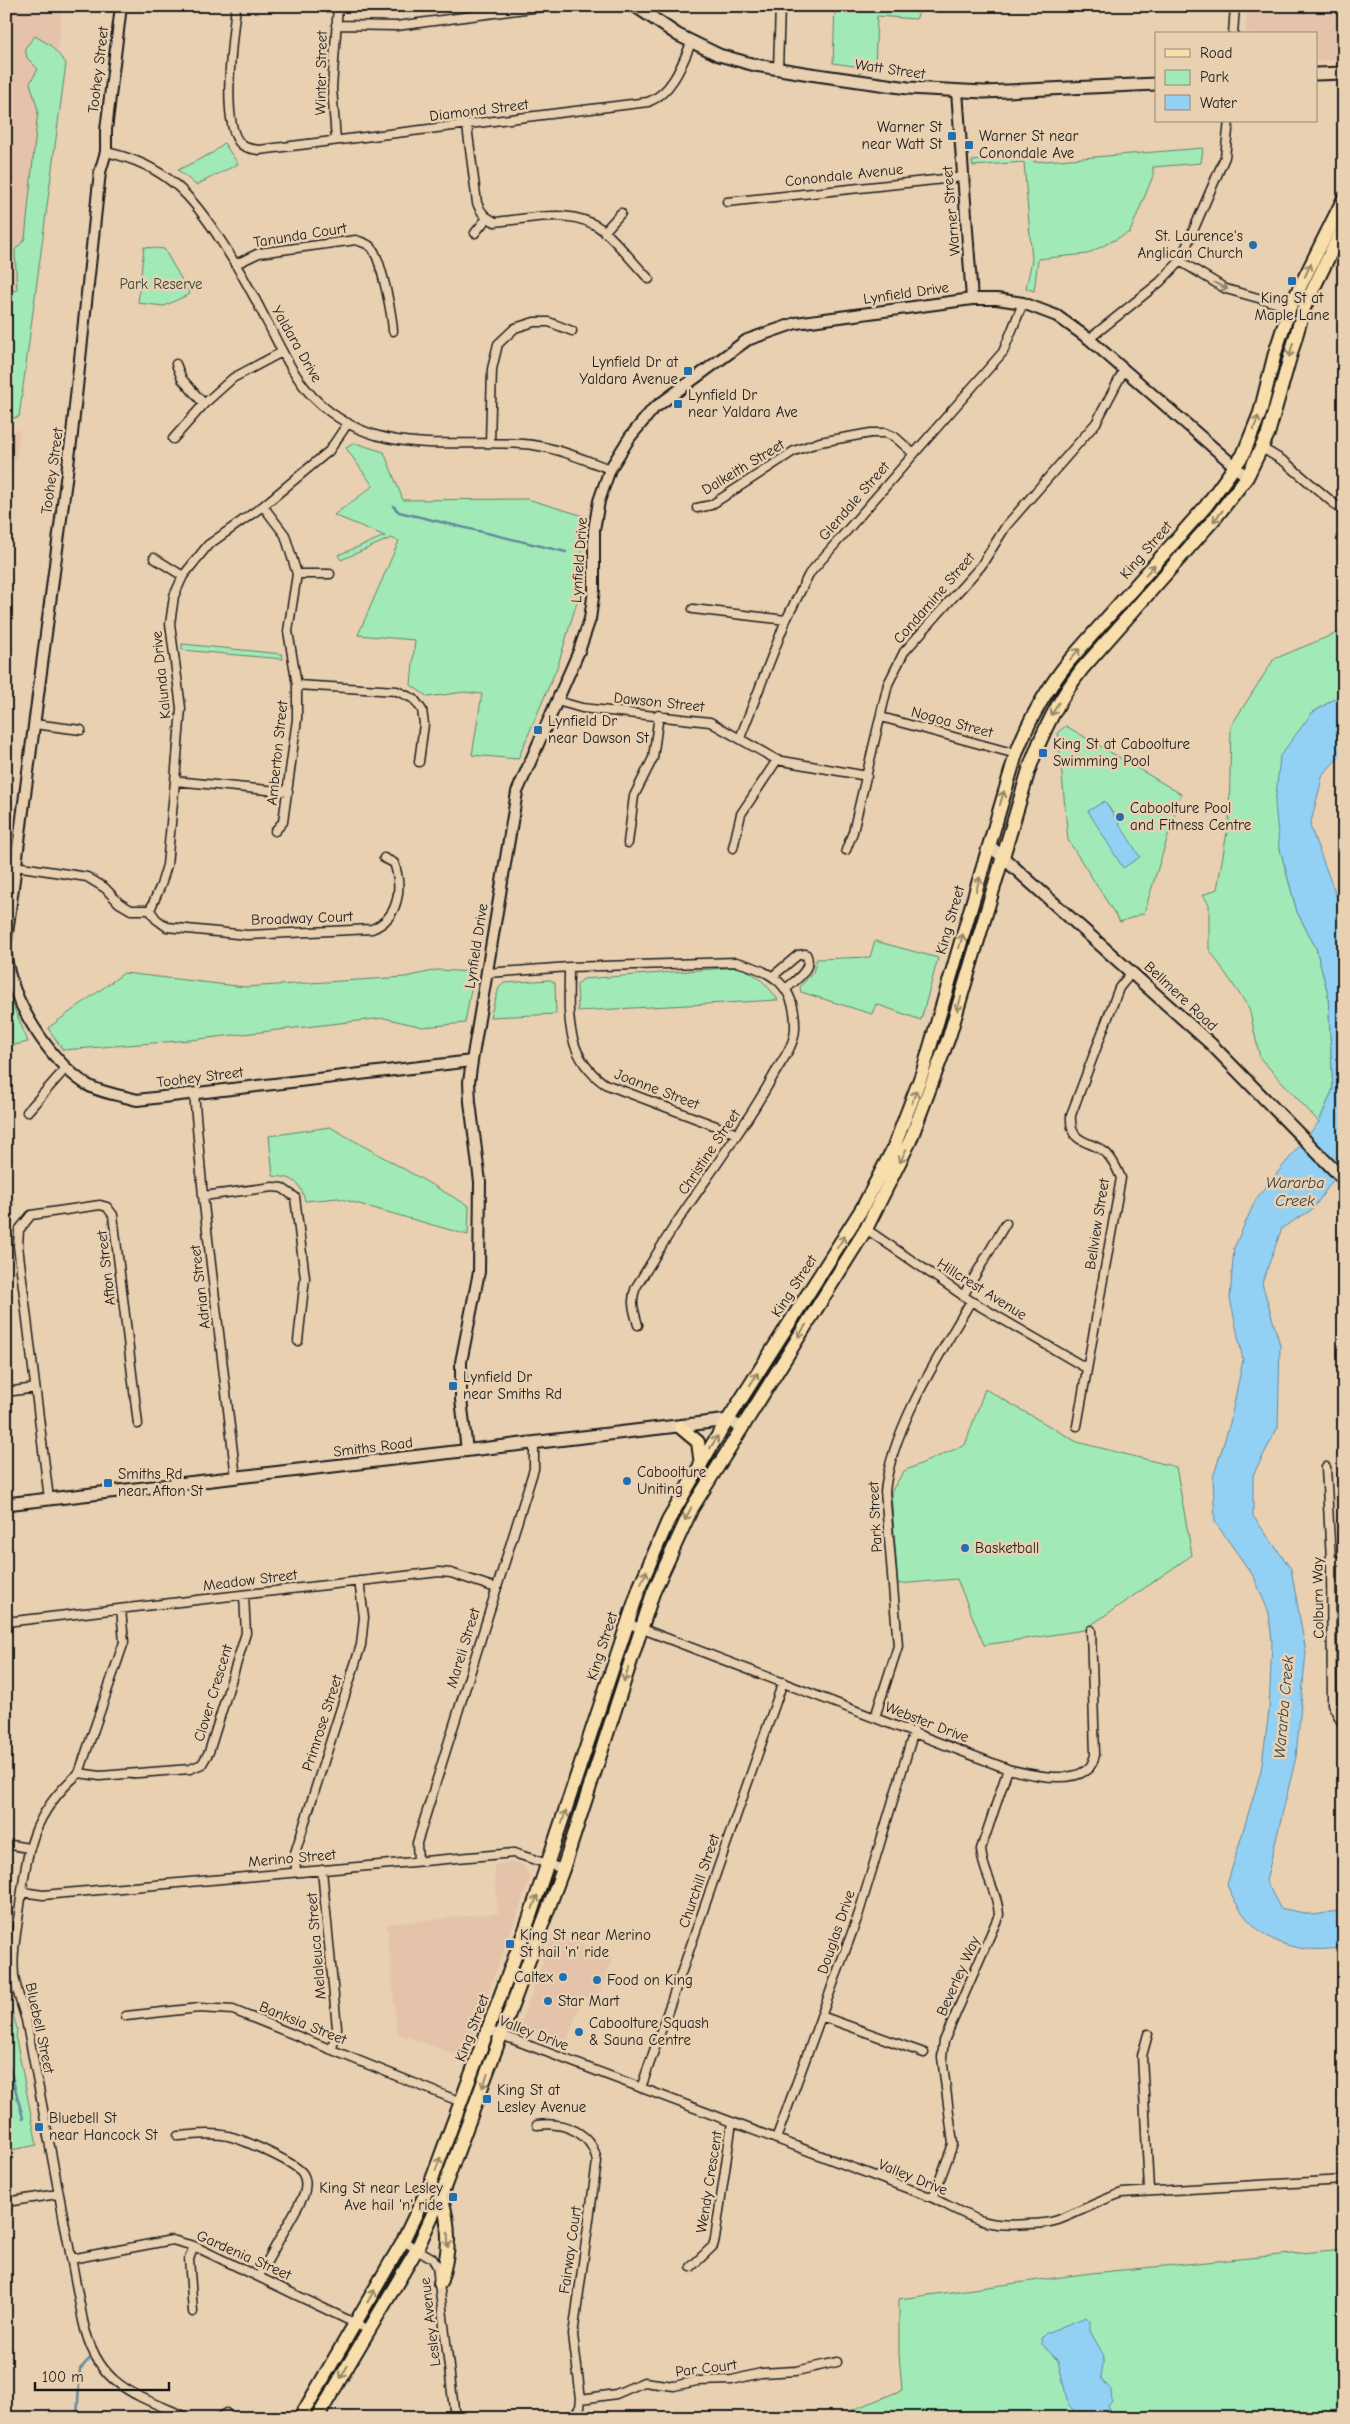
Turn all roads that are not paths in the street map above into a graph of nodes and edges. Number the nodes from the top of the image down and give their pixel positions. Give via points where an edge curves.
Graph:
1 (121, 6) edge
2 (236, 6) edge
3 (338, 6) edge
4 (548, 6) edge
5 (635, 6) edge
6 (780, 6) edge
7 (1235, 6) edge
8 (336, 25) junction
9 (1233, 32) edge
10 (691, 43) junction
11 (778, 69) junction
12 (1344, 73) edge
13 (1318, 74) edge
14 (1155, 84) edge
15 (957, 92) junction
16 (1229, 122) edge
17 (467, 126) junction
18 (336, 140) junction
19 (106, 152) junction
20 (963, 177) junction
21 (1344, 198) edge
22 (727, 202) dead end
23 (621, 213) dead end
24 (487, 218) junction
25 (1344, 224) edge
26 (604, 232) junction
27 (475, 233) dead end
28 (1180, 261) junction
29 (236, 264) junction
30 (649, 280) dead end
31 (972, 299) junction
32 (1023, 303) junction
33 (1290, 307) junction
34 (393, 331) dead end
35 (572, 331) dead end
36 (1089, 338) junction
37 (282, 352) junction
38 (176, 364) dead end
39 (1124, 370) junction
40 (204, 404) junction
41 (348, 423) junction
42 (173, 439) dead end
43 (490, 443) junction
44 (1262, 448) junction
45 (914, 454) junction
46 (1235, 467) junction
47 (610, 469) junction
48 (1247, 477) junction
49 (263, 506) junction
50 (697, 508) dead end
51 (1344, 512) edge
52 (154, 558) dead end
53 (297, 574) junction
54 (330, 574) dead end
55 (183, 576) junction
56 (1118, 607) junction
57 (693, 609) dead end
58 (1129, 616) junction
59 (786, 620) junction
60 (297, 685) junction
61 (558, 701) junction
62 (659, 715) junction
63 (881, 717) junction
64 (34, 724) junction
65 (81, 730) dead end
66 (740, 738) junction
67 (1016, 754) junction
68 (777, 760) junction
69 (419, 762) dead end
70 (867, 776) junction
71 (175, 782) junction
72 (288, 792) junction
73 (275, 831) dead end
74 (628, 842) dead end
75 (989, 845) junction
76 (732, 848) dead end
77 (846, 850) dead end
78 (1003, 856) junction
79 (384, 858) dead end
80 (15, 866) junction
81 (150, 910) junction
82 (6, 940) edge
83 (6, 956) edge
84 (569, 967) junction
85 (1132, 972) junction
86 (487, 973) junction
87 (773, 976) junction
88 (785, 990) junction
89 (472, 1061) junction
90 (66, 1068) junction
91 (194, 1092) junction
92 (27, 1112) dead end
93 (737, 1134) junction
94 (1344, 1180) edge
95 (203, 1196) junction
96 (1006, 1223) dead end
97 (866, 1230) junction
98 (963, 1296) junction
99 (970, 1301) junction
100 (638, 1325) dead end
101 (298, 1340) dead end
102 (1086, 1368) junction
103 (35, 1388) junction
104 (6, 1392) edge
105 (728, 1420) junction
106 (138, 1424) dead end
107 (1077, 1426) dead end
108 (680, 1427) junction
109 (741, 1428) junction
110 (534, 1443) junction
111 (467, 1451) junction
112 (701, 1465) junction
113 (1326, 1467) dead end
114 (236, 1478) junction
115 (48, 1499) junction
116 (6, 1504) edge
117 (1331, 1561) junction
118 (1344, 1561) edge
119 (359, 1581) junction
120 (496, 1588) junction
121 (244, 1594) junction
122 (121, 1610) junction
123 (6, 1622) edge
124 (627, 1623) junction
125 (641, 1628) junction
126 (1091, 1630) dead end
127 (783, 1682) junction
128 (876, 1717) junction
129 (1344, 1727) edge
130 (914, 1731) junction
131 (1008, 1768) junction
132 (79, 1773) junction
133 (6, 1844) edge
134 (28, 1848) junction
135 (418, 1862) junction
136 (549, 1863) junction
137 (563, 1868) junction
138 (322, 1870) junction
139 (296, 1872) junction
140 (22, 1892) junction
141 (126, 2016) dead end
142 (821, 2016) junction
143 (488, 2030) junction
144 (1148, 2034) dead end
145 (502, 2036) junction
146 (332, 2049) junction
147 (924, 2053) dead end
148 (641, 2088) junction
149 (461, 2102) junction
150 (732, 2122) junction
151 (537, 2125) dead end
152 (178, 2136) dead end
153 (776, 2139) junction
154 (1344, 2180) edge
155 (1149, 2190) junction
156 (58, 2194) junction
157 (441, 2196) junction
158 (934, 2198) junction
159 (6, 2202) edge
160 (403, 2241) junction
161 (194, 2246) junction
162 (417, 2248) junction
163 (71, 2259) junction
164 (691, 2267) dead end
165 (259, 2276) junction
166 (440, 2283) junction
167 (193, 2312) dead end
168 (356, 2323) junction
169 (369, 2330) junction
170 (837, 2362) dead end
171 (581, 2399) junction
172 (189, 2418) edge
173 (300, 2418) edge
174 (318, 2418) edge
175 (455, 2418) edge
176 (573, 2418) edge

1 - 19 street, Toohey Street
2 - 18 street, Diamond Street via 229,105 234,133 240,144 259,150
3 - 8 street, Winter Street
4 - 8 street via 396,26
5 - 10 main road, Watt Street
6 - 11 street
7 - 9 street
8 - 18 street, Winter Street via 332,88
10 - 11 main road, Watt Street via 735,60
10 - 17 street, Diamond Street via 669,86 655,99 638,104
11 - 15 main road, Watt Street
12 - 13 main road
14 - 15 main road, Watt Street
15 - 20 street, Warner Street
16 - 28 street via 1225,157
17 - 18 street, Diamond Street
17 - 24 street via 477,203
19 - 29 street, Yaldara Drive via 151,167 177,184 198,206
19 - 64 street, Toohey Street via 100,172 72,434
20 - 22 street, Conondale Avenue
20 - 31 street, Warner Street
33 -> 21 main road, King Street
23 - 26 street
24 - 26 street via 495,222 569,216 582,219
24 - 27 street
25 -> 44 main road, King Street via 1304,308
26 - 30 street
28 -> 33 street via 1226,289
28 - 36 street via 1160,282
29 - 34 street, Tanunda Court via 259,253 356,240 365,243 372,247 377,260 392,310
29 - 37 street, Yaldara Drive
31 - 32 street, Lynfield Drive
31 - 47 street, Lynfield Drive via 796,323 747,340 653,409
32 - 36 street, Lynfield Drive via 1057,316
32 - 45 street, Glendale Street via 1003,352
46 -> 33 main road, King Street via 1257,420
35 - 43 street via 549,322 534,322 515,328 498,344 492,369
36 - 39 street, Lynfield Drive
37 - 40 street via 244,370
37 - 41 street, Yaldara Drive via 313,396
38 - 40 street via 182,379
39 - 46 street, Lynfield Drive
39 - 63 street, Condamine Street via 1096,423 1006,526 981,566 904,652 888,684
40 - 42 street
41 - 43 street, Yaldara Drive via 375,436 411,443
41 - 49 street, Kalunda Drive via 329,451
43 - 47 street, Yaldara Drive via 559,450
44 - 48 main road, King Street
44 - 51 street via 1285,462
45 - 50 street, Dalkeith Street via 886,433 820,442 794,451 711,505
45 - 59 street, Glendale Street via 809,574
46 - 48 street, Lynfield Drive
56 -> 46 main road, King Street via 1206,506
47 - 61 street, Lynfield Drive via 596,515 590,618
48 -> 58 main road, King Street
49 - 53 street, Amberton Street via 285,535
49 - 55 street, Kalunda Drive via 208,545
52 - 55 street
53 - 54 street
53 - 60 street, Amberton Street via 288,631
55 - 71 street, Kalunda Drive via 174,596 170,624 181,708
56 - 58 main road
67 -> 56 main road, King Street via 1028,723 1050,686
57 - 59 street
58 -> 78 main road, King Street via 1072,682 1047,723 1033,756
59 - 66 street, Glendale Street
60 - 69 street via 397,691 414,698 422,710 424,724
60 - 72 street, Amberton Street via 297,719
61 - 62 street, Dawson Street via 582,708
61 - 86 street, Lynfield Drive via 517,792
62 - 66 street, Dawson Street via 710,722
62 - 74 street via 653,758 634,796
63 - 67 street, Nogoa Street
63 - 70 street, Condamine Street
64 - 65 street
64 - 80 street, Toohey Street
66 - 68 street, Dawson Street
75 -> 67 main road, King Street
68 - 70 street, Dawson Street
68 - 76 street via 744,809
70 - 77 street, Condamine Street
71 - 72 street
71 - 81 street, Kalunda Drive via 167,865
72 - 73 street, Amberton Street via 283,822
75 - 78 main road, Bellmere Road
105 -> 75 main road, King Street via 858,1215 894,1147 923,1070
78 - 85 main road, Bellmere Road
78 -> 97 main road, King Street via 935,1079 910,1141
79 - 81 street, Broadway Court via 394,863 400,878 391,917 372,929 247,935 167,927
80 - 81 street via 87,877 131,910
80 - 82 street, Toohey Street
83 - 90 street, Toohey Street via 15,989 26,1011 45,1045
84 - 86 street, Christine Street
84 - 87 street, Christine Street via 736,962 758,967
84 - 93 street, Joanne Street via 569,1023 578,1055 590,1074 605,1084
85 - 94 main road, Bellmere Road via 1211,1044
85 - 102 street, Bellview Street via 1119,988 1070,1115 1073,1132 1081,1141 1106,1152 1121,1178
86 - 89 street, Lynfield Drive
87 - 88 street, Christine Street
87 - 88 street via 798,955 806,954 808,968
88 - 93 street, Christine Street via 795,1022 791,1046
89 - 91 street, Toohey Street
89 - 111 street, Lynfield Drive via 470,1102 480,1182 478,1272 461,1369
90 - 91 street, Toohey Street via 87,1086 137,1100
90 - 92 street
91 - 95 street, Adrian Street
93 - 100 street, Christine Street via 636,1287 632,1306
95 - 101 street via 273,1187 282,1188 294,1197 305,1278
95 - 114 street, Adrian Street
96 - 98 street
97 - 98 street, Hillcrest Avenue
97 -> 109 main road, King Street
98 - 99 street, Hillcrest Avenue
99 - 102 street, Hillcrest Avenue
99 - 128 street, Park Street via 921,1388 887,1469 885,1491 898,1646
102 - 107 street, Bellview Street
103 - 104 street
103 - 106 street, Afton Street via 18,1246 19,1230 30,1215 100,1205 106,1207 113,1214 116,1226
103 - 115 street, Afton Street
105 - 108 main road, Smiths Road
105 - 109 main road
112 -> 105 main road, King Street
108 - 110 main road, Smiths Road
108 - 112 main road via 698,1442
109 -> 125 main road, King Street via 676,1539
110 - 111 main road, Smiths Road
110 - 120 street, Mareli Street via 534,1469
111 - 114 main road, Smiths Road
124 -> 112 main road, King Street via 668,1521
113 - 117 street, Colburn Way
114 - 115 main road, Smiths Road
115 - 116 main road, Smiths Road
117 - 118 street
117 - 129 street, Colburn Way via 1332,1704
119 - 120 street, Meadow Street via 439,1572
119 - 121 street, Meadow Street
119 - 139 street, Primrose Street via 364,1617 361,1645 295,1853
120 - 135 street, Mareli Street via 417,1843
121 - 122 street, Meadow Street
121 - 132 street, Clover Crescent via 246,1633 209,1752 202,1764 190,1769 100,1776
122 - 123 street, Meadow Street
122 - 132 street, Bluebell Street via 124,1642
124 - 125 street, Webster Drive
136 -> 124 main road, King Street
125 - 127 street, Webster Drive
125 -> 137 main road, King Street
126 - 131 street, Webster Drive via 1095,1755 1092,1765 1084,1772 1042,1777
127 - 128 street, Webster Drive
127 - 148 street, Churchill Street
128 - 130 street, Webster Drive
130 - 131 street, Webster Drive
130 - 142 street, Douglas Drive via 858,1916
131 - 158 street, Beverley Way via 981,1849 981,1859 999,1902 999,1915 944,2041 942,2058 953,2144
132 - 134 street, Bluebell Street via 50,1804 35,1828
133 - 134 street
134 - 140 street, Bluebell Street
135 - 136 street, Merino Street via 514,1853
135 - 138 street, Merino Street
136 - 137 street, Merino Street
143 -> 136 main road, King Street
137 - 145 main road, King Street
138 - 139 street, Merino Street
138 - 146 street, Melaleuca Street via 337,2028
139 - 140 street, Merino Street via 43,1895
140 - 156 street, Bluebell Street via 14,1975 27,2026
141 - 146 street, Banksia Street via 199,2008 233,2010
142 - 147 street
142 - 153 street, Douglas Drive
143 - 145 street, Valley Drive
143 - 149 main road, King Street
144 - 155 street via 1142,2056
145 - 148 street, Valley Drive
145 -> 157 main road, King Street
146 - 149 street, Banksia Street
148 - 150 street, Valley Drive
160 -> 149 main road, King Street via 431,2182
150 - 153 street, Valley Drive
150 - 164 street, Wendy Crescent via 713,2246
151 - 171 street, Fairway Court via 572,2130 589,2141 595,2150 573,2335
152 - 165 street via 228,2136 292,2163 302,2173 306,2190 304,2196
153 - 158 street, Valley Drive
154 - 155 street, Valley Drive
155 - 158 street, Valley Drive via 1098,2200 1057,2220 1007,2226 978,2221
156 - 159 street
156 - 163 street, Bluebell Street
157 - 162 main road, King Street
157 -> 166 main road via 447,2213 448,2258
160 - 162 street, Lesley Avenue
168 -> 160 main road, King Street
161 - 163 street, Gardenia Street via 172,2240
161 - 165 street, Gardenia Street
161 - 167 street via 189,2259
162 - 166 street, Lesley Avenue via 434,2260
162 - 169 main road, King Street
163 - 172 street, Bluebell Street via 86,2337 99,2365 118,2384 134,2394
165 - 168 street, Gardenia Street
166 - 175 street, Lesley Avenue
168 - 169 street, Gardenia Street
168 - 173 main road, King Street
169 -> 174 main road, King Street
170 - 171 street, Par Court via 732,2380 697,2381 674,2386 644,2382 616,2394
171 - 176 street, Fairway Court

